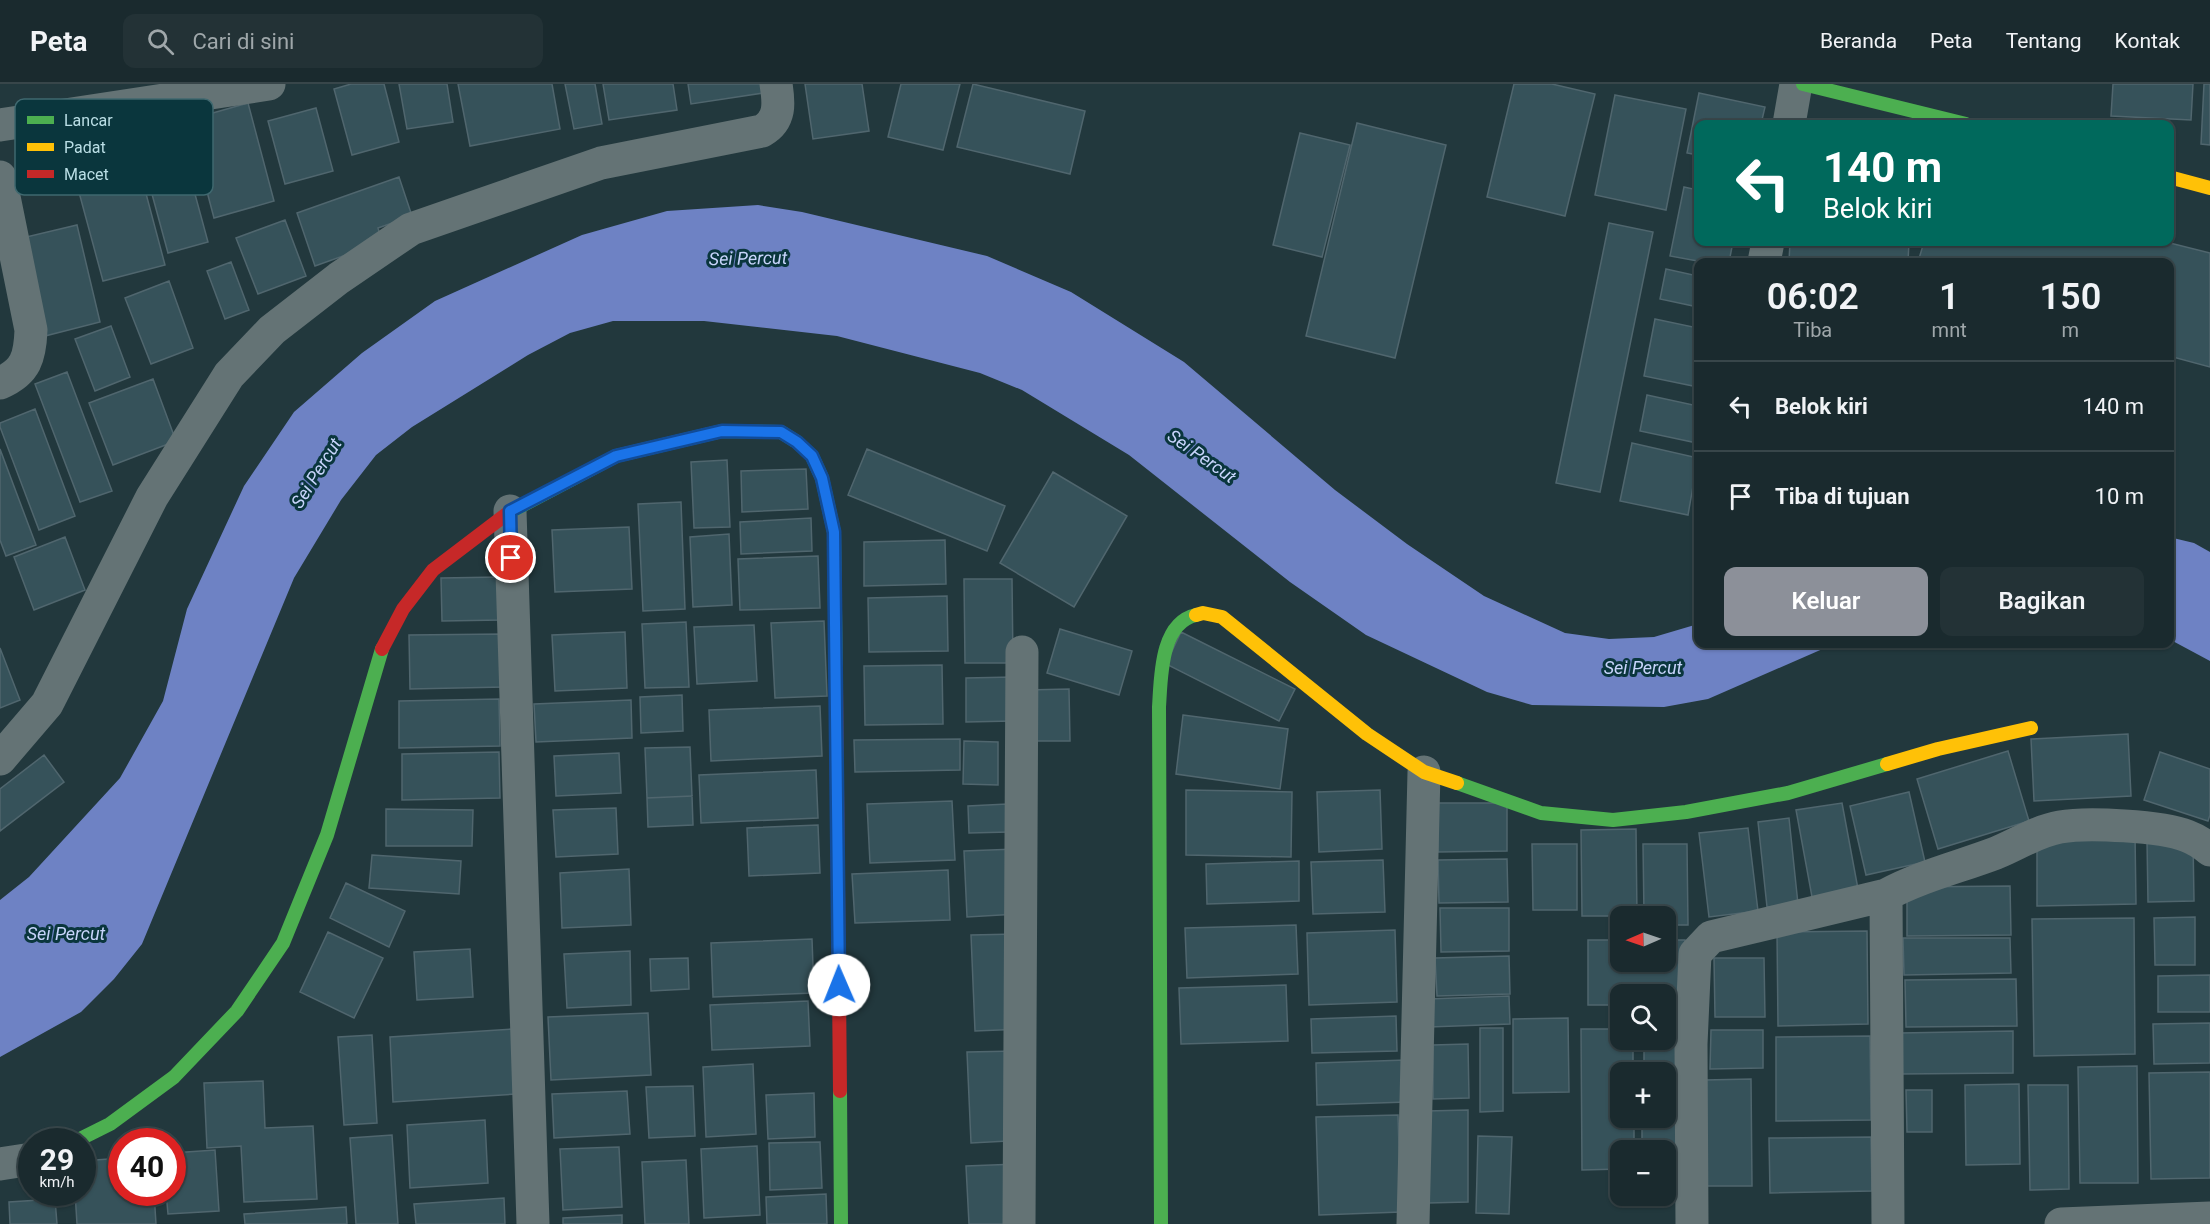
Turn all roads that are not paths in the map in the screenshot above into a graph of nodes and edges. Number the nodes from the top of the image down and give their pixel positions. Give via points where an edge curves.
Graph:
1 (269, 84) edge
2 (776, 84) edge
3 (1796, 84) edge
4 (1803, 84) edge
5 (171, 99) edge
6 (1790, 120) edge
7 (1950, 120) edge
8 (15, 123) edge
9 (0, 125) edge
10 (0, 177) edge
11 (2174, 178) edge
12 (2210, 188) edge
13 (0, 383) edge
14 (510, 511) junction
15 (1022, 652) dead end
16 (2031, 728) dead end
17 (0, 759) edge
18 (1424, 772) junction
19 (2210, 850) edge
20 (1886, 895) junction
21 (96, 1131) edge
22 (18, 1161) edge
23 (0, 1164) edge
24 (2210, 1218) edge
25 (2107, 1223) edge
26 (533, 1224) edge
27 (841, 1224) edge
28 (1019, 1224) edge
29 (1161, 1224) edge
30 (1413, 1224) edge
31 (1692, 1224) edge
32 (1888, 1224) edge
33 (2061, 1224) edge

1 - 5 street
2 - 17 street via 779,106 770,127 762,131 601,163 411,229 272,330 229,375 152,497 47,704
3 - 6 street
4 - 7 street
8 - 9 street
10 - 13 street via 31,330 30,350 23,366 14,377
11 - 12 street
14 - 21 street via 434,570 404,609 380,652 327,835 283,942 237,1011 174,1077
14 - 26 street
14 - 27 street via 616,456 722,431 781,432 812,456 822,478 834,532
15 - 28 street
16 - 18 street via 1938,749 1788,793 1686,812 1612,820 1541,813
18 - 29 street via 1368,734 1222,617 1195,612 1179,622 1161,667 1159,706
18 - 30 street
19 - 20 street via 2185,835 2159,829 2057,827
20 - 31 street via 1711,937 1695,954
20 - 32 street
22 - 23 street
24 - 25 street
25 - 33 street

